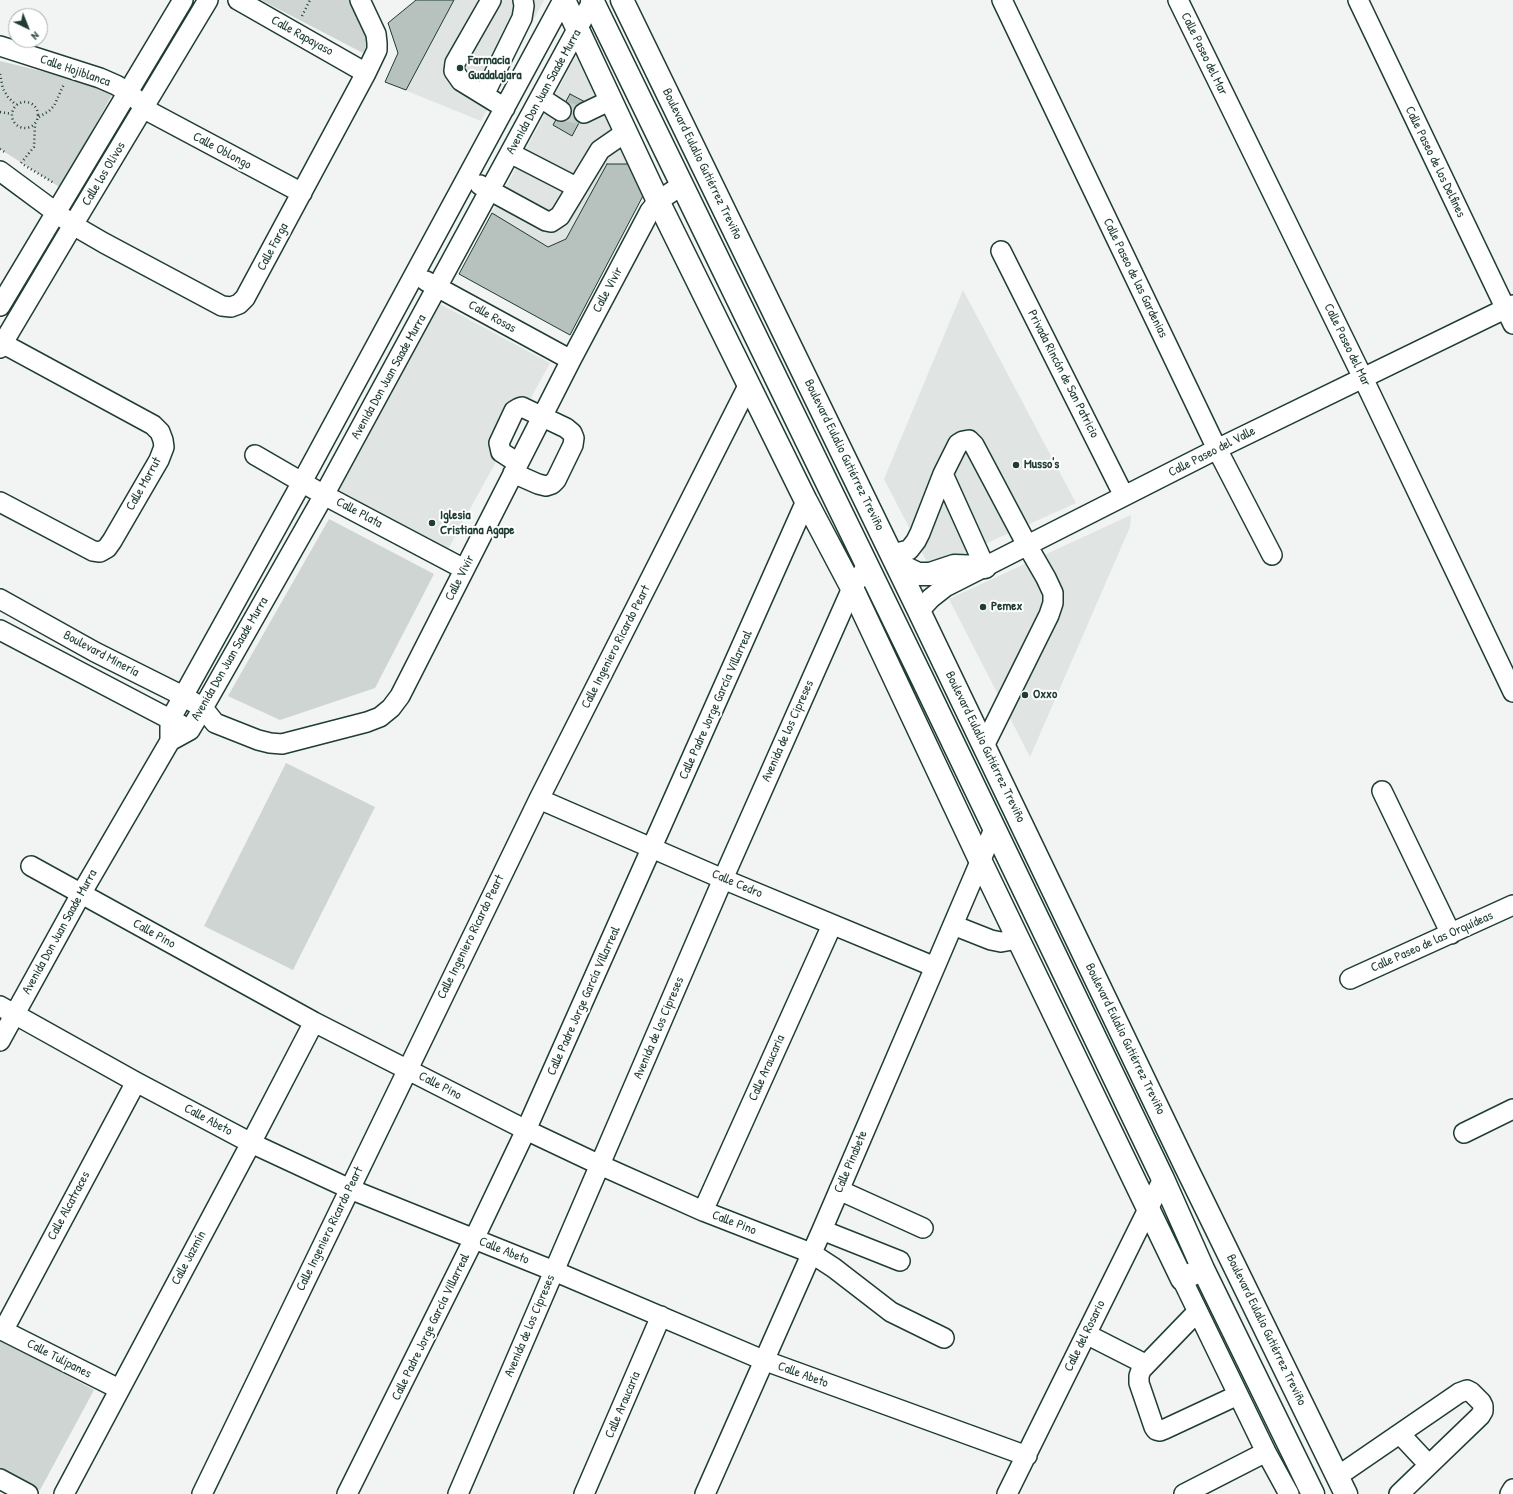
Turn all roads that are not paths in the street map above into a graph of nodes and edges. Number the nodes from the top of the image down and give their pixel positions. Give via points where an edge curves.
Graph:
1 (183, 0) edge
2 (208, 0) edge
3 (238, 0) edge
4 (360, 0) edge
5 (491, 0) edge
6 (523, 0) edge
7 (564, 0) edge
8 (592, 0) edge
9 (622, 0) edge
10 (1002, 0) edge
11 (1178, 0) edge
12 (1358, 0) edge
13 (578, 29) junction
14 (0, 46) edge
15 (366, 73) junction
16 (128, 92) junction
17 (484, 95) junction
18 (541, 98) junction
19 (611, 100) junction
20 (144, 106) junction
21 (505, 108) junction
22 (561, 111) tunnel mouth
23 (584, 113) tunnel mouth
24 (626, 132) junction
25 (510, 153) junction
26 (5, 164) edge
27 (466, 178) junction
28 (682, 185) junction
29 (576, 187) junction
30 (490, 191) junction
31 (302, 193) junction
32 (658, 201) junction
33 (55, 213) junction
34 (72, 225) junction
35 (1001, 252) dead end
36 (414, 274) junction
37 (437, 287) junction
38 (0, 306) edge
39 (1511, 312) edge
40 (1, 345) edge
41 (571, 360) junction
42 (1363, 378) junction
43 (749, 384) junction
44 (542, 416) junction
45 (1217, 449) junction
46 (255, 455) dead end
47 (516, 468) junction
48 (944, 474) junction
49 (302, 482) junction
50 (324, 495) junction
51 (1124, 496) junction
52 (806, 501) junction
53 (0, 502) edge
54 (1027, 546) junction
55 (1272, 555) dead end
56 (894, 559) junction
57 (867, 566) junction
58 (985, 567) junction
59 (464, 569) junction
60 (852, 588) junction
61 (0, 599) edge
62 (919, 611) junction
63 (0, 630) edge
64 (920, 676) junction
65 (1513, 692) edge
66 (183, 696) junction
67 (203, 708) junction
68 (170, 720) junction
69 (215, 724) junction
70 (190, 730) junction
71 (170, 741) junction
72 (984, 746) junction
73 (1382, 791) dead end
74 (539, 799) junction
75 (994, 829) junction
76 (652, 847) junction
77 (980, 860) junction
78 (31, 866) dead end
79 (723, 879) junction
80 (82, 894) junction
81 (1513, 905) edge
82 (832, 925) junction
83 (953, 925) junction
84 (1451, 934) junction
85 (1018, 939) junction
86 (936, 967) junction
87 (1350, 979) dead end
88 (7, 1010) edge
89 (314, 1022) junction
90 (0, 1041) edge
91 (407, 1069) junction
92 (136, 1082) junction
93 (1513, 1109) edge
94 (526, 1130) junction
95 (1464, 1133) dead end
96 (251, 1143) junction
97 (600, 1165) junction
98 (1163, 1179) junction
99 (350, 1189) junction
100 (839, 1190) junction
101 (1148, 1207) junction
102 (703, 1211) junction
103 (923, 1228) dead end
104 (822, 1230) junction
105 (474, 1239) junction
106 (811, 1253) junction
107 (900, 1261) dead end
108 (1203, 1269) junction
109 (554, 1271) junction
110 (1182, 1279) junction
111 (1197, 1312) junction
112 (661, 1316) junction
113 (1, 1330) edge
114 (1086, 1334) junction
115 (944, 1338) dead end
116 (763, 1360) junction
117 (1145, 1364) junction
118 (119, 1389) junction
119 (1238, 1396) junction
120 (1400, 1434) junction
121 (1266, 1452) junction
122 (1026, 1456) junction
123 (1429, 1465) junction
124 (0, 1479) edge
125 (1342, 1485) edge
126 (1513, 1489) edge
127 (28, 1494) edge
128 (64, 1494) edge
129 (202, 1494) edge
130 (347, 1494) edge
131 (458, 1494) edge
132 (584, 1494) edge
133 (705, 1494) edge
134 (1007, 1494) edge
135 (1184, 1494) edge
136 (1289, 1494) edge
137 (1313, 1494) edge
138 (1398, 1494) edge
139 (1510, 1494) edge

1 - 16 street, Calle los Olivos
2 - 20 street, Calle los Olivos
3 - 15 street, Calle Rapayaso
4 - 15 street, Calle Farga via 378,43
5 - 17 street via 455,62 454,71 461,81
6 - 17 street via 522,18
7 - 13 main road
7 - 21 street, Avenida Don Juan Saade Murra
8 - 13 street, Avenida Don Juan Saade Murra
8 - 28 main road, Boulevard Eulalio Gutiérrez Treviño
9 - 56 main road, Boulevard Eulalio Gutiérrez Treviño
10 - 45 street, Calle Paseo de las Gardenias
11 - 42 street, Calle Paseo del Mar
12 - 39 street, Calle Paseo de los Delfines
13 - 18 street, Avenida Don Juan Saade Murra
13 - 19 main road
14 - 16 street, Calle Hojiblanca via 100,78
15 - 31 street, Calle Farga
16 - 20 street, Calle Hojiblanca
16 - 33 street, Calle los Olivos
17 - 21 street
18 - 22 street
18 - 25 street, Avenida Don Juan Saade Murra
19 - 23 street
19 - 24 main road
20 - 31 street, Calle Oblongo via 160,118
20 - 34 street, Calle los Olivos
21 - 27 street, Avenida Don Juan Saade Murra
24 - 29 street via 600,150
24 - 32 main road
25 - 29 street
25 - 30 street, Avenida Don Juan Saade Murra
26 - 33 street
27 - 30 street
27 - 36 street, Avenida Don Juan Saade Murra
28 - 32 street, Calle Vivir
28 - 57 main road, Boulevard Eulalio Gutiérrez Treviño
29 - 30 street via 560,216 551,222
30 - 37 street, Avenida Don Juan Saade Murra
31 - 34 street, Calle Farga via 245,298 231,307 222,306
32 - 41 street, Calle Vivir via 650,211
32 - 43 main road
33 - 34 street, Calle Farga
33 - 38 street, Calle los Olivos
34 - 40 street, Calle los Olivos
35 - 51 street, Privada Rincón de San Patricio
36 - 37 street, Calle Rosas
36 - 49 street, Avenida Don Juan Saade Murra
37 - 41 street, Calle Rosas
37 - 50 street, Avenida Don Juan Saade Murra
39 - 42 street, Calle Paseo del Valle
40 - 53 street, Calle Morrut via 153,425 160,432 164,447 112,541 100,552 93,551
41 - 44 street, Calle Vivir
42 - 45 street, Calle Paseo del Valle
42 - 65 street, Calle Paseo del Mar
43 - 52 main road
43 - 74 street, Calle Ingeniero Ricardo Peart
44 - 47 street, Calle Vivir
44 - 47 street via 522,407 514,411 499,443 501,452
44 - 47 street via 566,428 574,438 556,480 546,486
45 - 51 street, Calle Paseo del Valle
45 - 55 street, Calle Paseo de las Gardenias
46 - 49 street, Calle Plata
47 - 59 street, Calle Vivir
48 - 54 street via 958,444 969,440
48 - 56 street via 916,541 909,550
48 - 58 street
49 - 50 street, Calle Plata
49 - 66 street, Avenida Don Juan Saade Murra
50 - 59 street, Calle Plata
50 - 67 street, Avenida Don Juan Saade Murra
51 - 54 street, Calle Paseo del Valle
52 - 60 main road
52 - 76 street, Calle Padre Jorge García Villarreal
54 - 58 street, Calle Paseo del Valle
54 - 72 street via 1053,593 1053,603
56 - 58 main road via 918,574 930,574 954,566
56 - 62 main road, Boulevard Eulalio Gutiérrez Treviño
57 - 60 street, Avenida de los Cipreses
57 - 64 main road, Boulevard Eulalio Gutiérrez Treviño
58 - 62 street, Calle Paseo del Valle via 945,587
59 - 69 street, Calle Vivir via 400,696 380,717 282,744 270,744
60 - 77 main road
60 - 79 street, Avenida de los Cipreses
61 - 66 street, Boulevard Minería via 95,652
62 - 64 main road via 912,633
62 - 72 main road, Boulevard Eulalio Gutiérrez Treviño
63 - 68 street, Boulevard Minería
64 - 75 main road, Boulevard Eulalio Gutiérrez Treviño
66 - 67 street, Boulevard Minería
66 - 68 street, Avenida Don Juan Saade Murra
67 - 69 street
67 - 70 street, Avenida Don Juan Saade Murra
68 - 70 street, Boulevard Minería
68 - 71 street, Avenida Don Juan Saade Murra
69 - 70 street
70 - 71 street, Avenida Don Juan Saade Murra
71 - 80 street, Avenida Don Juan Saade Murra
72 - 125 main road, Boulevard Eulalio Gutiérrez Treviño via 1182,1160
73 - 84 street
74 - 76 street, Calle Cedro
74 - 91 street, Calle Ingeniero Ricardo Peart
75 - 77 street, Calle Pinabete
75 - 98 main road, Boulevard Eulalio Gutiérrez Treviño
76 - 79 street, Calle Cedro
76 - 94 street, Calle Padre Jorge García Villarreal
77 - 83 street, Calle Pinabete
77 - 85 main road
78 - 80 street, Calle Pino
79 - 82 street, Calle Cedro
79 - 97 street, Avenida de los Cipreses
80 - 88 street, Avenida Don Juan Saade Murra
80 - 89 street, Calle Pino
81 - 84 street, Calle Paseo de las Orquídeas
82 - 86 street, Calle Cedro
82 - 102 street, Calle Araucaria
83 - 85 street via 991,940 1001,942
83 - 86 street, Calle Pinabete
84 - 87 street, Calle Paseo de las Orquídeas
85 - 101 main road
86 - 100 street, Calle Pinabete
88 - 90 street, Avenida Don Juan Saade Murra
88 - 92 street, Calle Abeto
89 - 91 street, Calle Pino
89 - 96 street, Calle Jazmín
91 - 94 street, Calle Pino
91 - 99 street, Calle Ingeniero Ricardo Peart
92 - 96 street, Calle Abeto
92 - 113 street, Calle Alcatraces
93 - 95 street
94 - 97 street, Calle Pino
94 - 105 street, Calle Padre Jorge García Villarreal
96 - 99 street, Calle Abeto
96 - 118 street, Calle Jazmín
97 - 102 street, Calle Pino
97 - 109 street, Avenida de los Cipreses
98 - 101 street, Calle del Rosario
98 - 108 main road, Boulevard Eulalio Gutiérrez Treviño
99 - 105 street, Calle Abeto
99 - 129 street, Calle Ingeniero Ricardo Peart
100 - 103 street
100 - 104 street, Calle Pinabete
101 - 110 main road
101 - 114 street, Calle del Rosario
102 - 106 street, Calle Pino
104 - 106 street, Calle Pinabete
104 - 107 street
105 - 109 street, Calle Abeto
105 - 130 street, Calle Padre Jorge García Villarreal
106 - 115 street, Calle Pino via 891,1312
106 - 116 street, Calle Pinabete
108 - 110 main road
108 - 137 main road, Boulevard Eulalio Gutiérrez Treviño
109 - 112 street, Calle Abeto
109 - 131 street, Avenida de los Cipreses
110 - 111 street
111 - 117 street
111 - 119 street
112 - 116 street, Calle Abeto
112 - 132 street, Calle Araucaria
113 - 118 street, Calle Tulipanes
114 - 117 street
114 - 122 street, Calle del Rosario
116 - 122 street, Calle Abeto
116 - 133 street, Calle Pinabete
117 - 119 street via 1139,1376 1139,1383 1156,1430 1165,1429
118 - 128 street, Calle Jazmín
119 - 121 street
120 - 123 street
120 - 123 street via 1464,1391 1471,1392 1481,1402 1483,1411 1480,1416
120 - 125 street
121 - 135 street
121 - 136 street
122 - 134 street, Calle del Rosario
123 - 138 street
124 - 127 street
126 - 139 street

